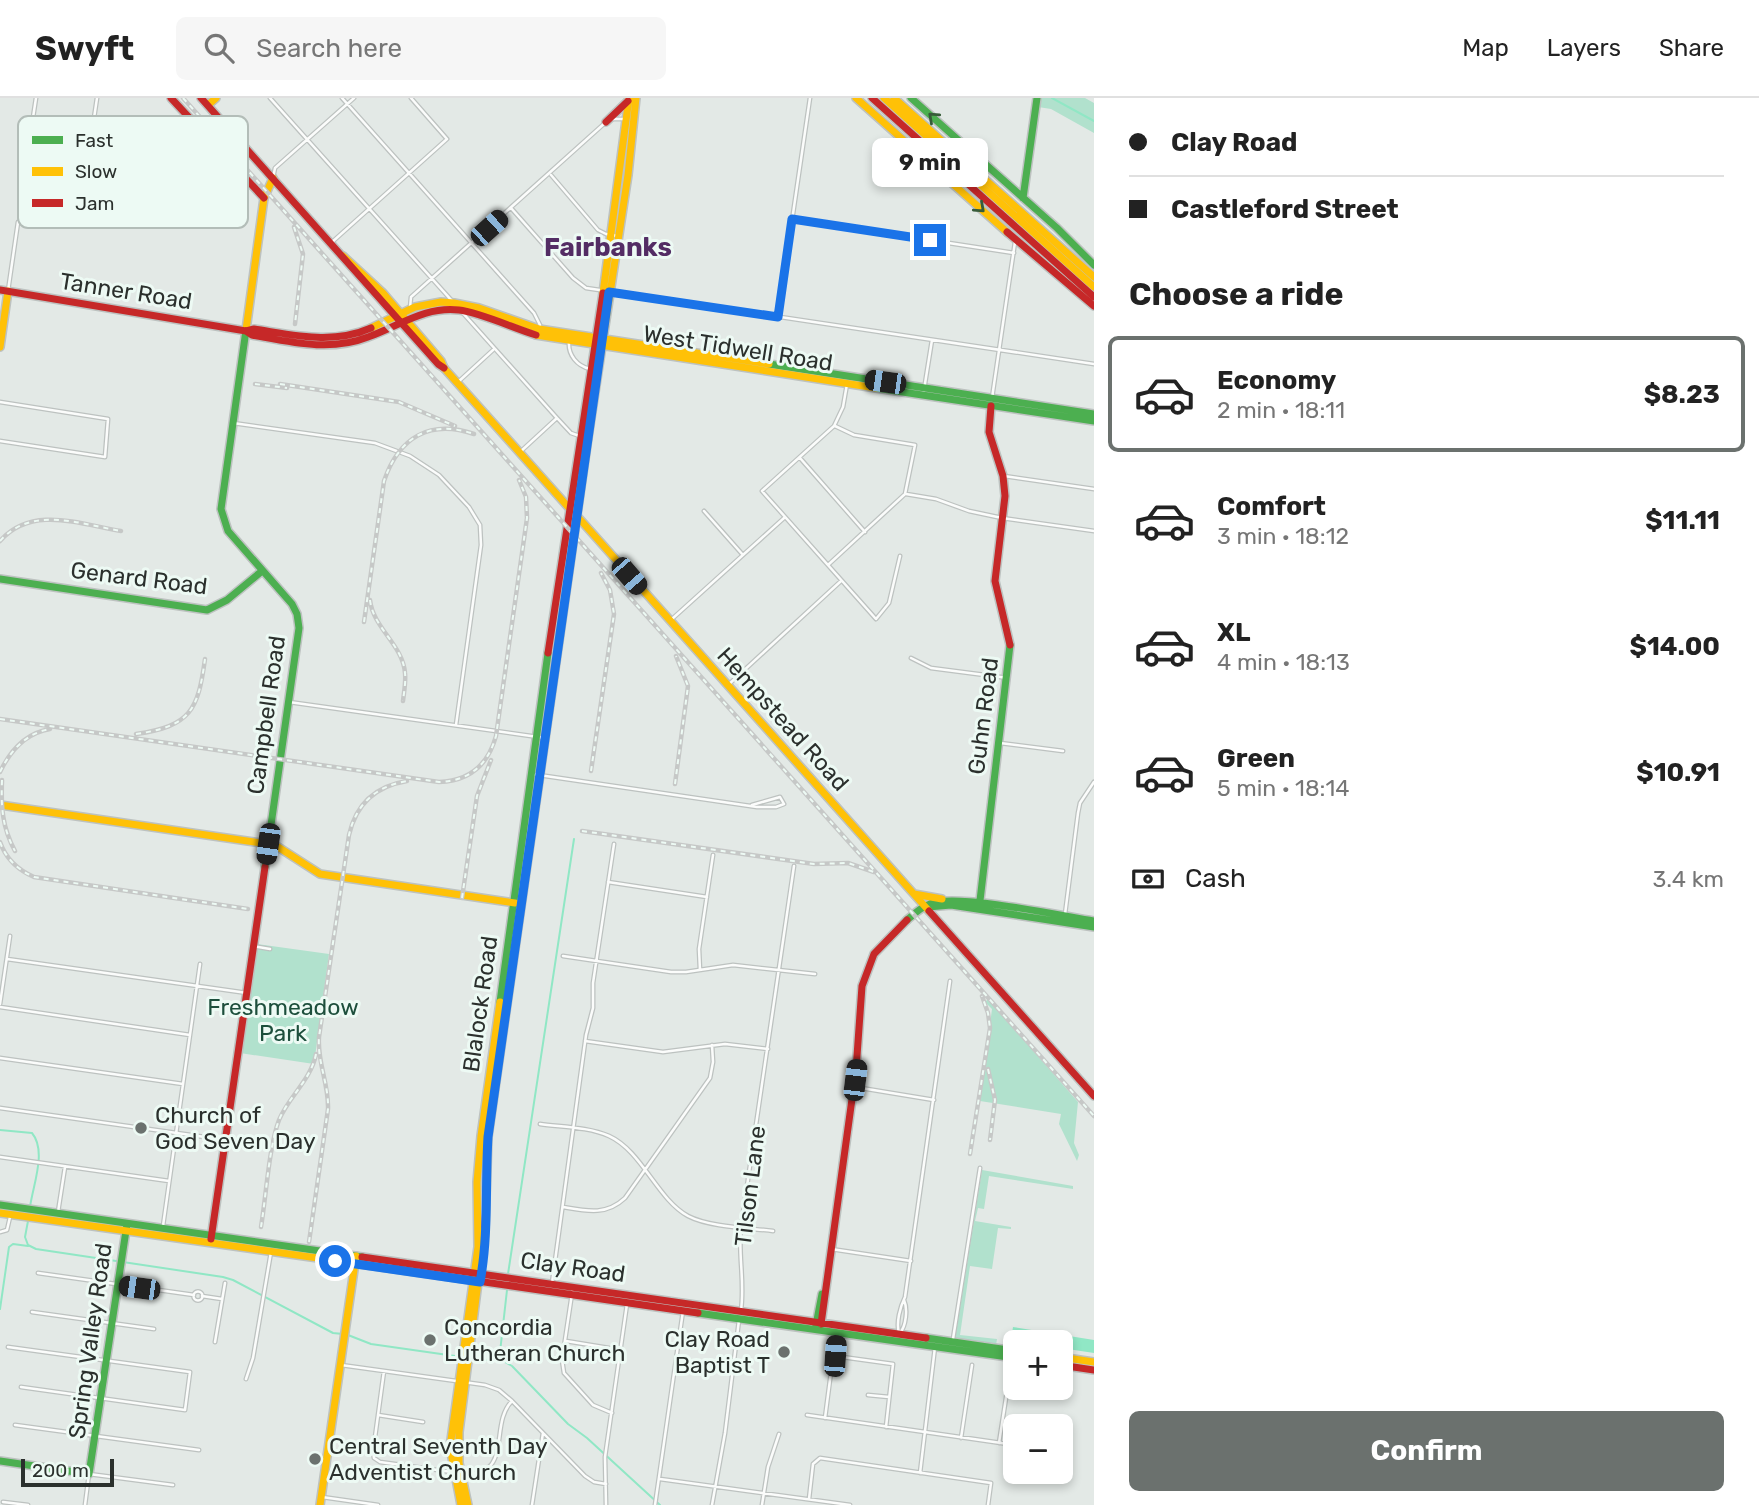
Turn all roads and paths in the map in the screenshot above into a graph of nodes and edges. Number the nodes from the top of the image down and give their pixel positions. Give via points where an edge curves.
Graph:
1 (36, 98) edge
2 (97, 98) edge
3 (171, 98) edge
4 (201, 98) edge
5 (216, 98) edge
6 (270, 98) edge
7 (342, 98) edge
8 (354, 98) edge
9 (411, 98) edge
10 (810, 98) edge
11 (856, 98) edge
12 (872, 98) edge
13 (884, 98) edge
14 (894, 98) edge
15 (911, 98) edge
16 (631, 99) edge
17 (1036, 100) edge
18 (347, 104) junction
19 (208, 105) junction
20 (33, 116) edge
21 (94, 116) edge
22 (188, 116) edge
23 (218, 116) edge
24 (629, 119) junction
25 (606, 122) junction
26 (307, 139) junction
27 (248, 150) edge
28 (410, 174) junction
29 (550, 174) junction
30 (273, 178) junction
31 (248, 181) edge
32 (264, 198) junction
33 (1023, 198) junction
34 (510, 208) junction
35 (370, 209) junction
36 (792, 219) junction
37 (18, 222) dead end
38 (1007, 232) junction
39 (615, 236) junction
40 (1016, 240) junction
41 (331, 243) junction
42 (472, 243) junction
43 (1014, 253) junction
44 (1094, 263) edge
45 (1094, 277) edge
46 (432, 278) junction
47 (1094, 286) edge
48 (4, 290) edge
49 (605, 292) junction
50 (1094, 297) edge
51 (453, 303) junction
52 (1094, 308) edge
53 (410, 309) junction
54 (460, 310) junction
55 (399, 317) junction
56 (778, 317) junction
57 (498, 319) junction
58 (246, 331) junction
59 (539, 333) junction
60 (932, 340) junction
61 (569, 342) junction
62 (598, 342) junction
63 (0, 347) edge
64 (494, 349) junction
65 (999, 350) junction
66 (1094, 364) edge
67 (590, 369) junction
68 (596, 379) junction
69 (847, 380) junction
70 (457, 383) junction
71 (924, 392) junction
72 (0, 402) edge
73 (991, 402) junction
74 (1048, 410) junction
75 (1094, 414) edge
76 (557, 418) junction
77 (1094, 421) edge
78 (233, 422) junction
79 (834, 426) junction
80 (584, 438) junction
81 (0, 441) edge
82 (519, 453) junction
83 (799, 457) junction
84 (1003, 476) junction
85 (1094, 489) edge
86 (573, 492) junction
87 (557, 494) junction
88 (905, 494) junction
89 (570, 509) junction
90 (704, 511) dead end
91 (577, 516) junction
92 (785, 518) junction
93 (1002, 518) junction
94 (590, 531) junction
95 (1094, 531) edge
96 (575, 532) junction
97 (866, 532) junction
98 (743, 555) junction
99 (900, 556) dead end
100 (828, 565) junction
101 (565, 569) junction
102 (262, 571) junction
103 (0, 579) edge
104 (842, 581) junction
105 (670, 621) junction
106 (911, 659) dead end
107 (1008, 678) junction
108 (727, 685) junction
109 (288, 701) junction
110 (456, 726) junction
111 (542, 738) junction
112 (999, 743) junction
113 (1063, 751) dead end
114 (536, 775) junction
115 (1094, 782) edge
116 (0, 805) edge
117 (752, 805) junction
118 (268, 844) junction
119 (614, 844) dead end
120 (713, 855) dead end
121 (794, 866) dead end
122 (608, 882) junction
123 (914, 893) junction
124 (707, 897) junction
125 (945, 903) junction
126 (518, 904) junction
127 (925, 907) junction
128 (979, 907) junction
129 (936, 920) junction
130 (1064, 920) junction
131 (1094, 921) edge
132 (1094, 927) edge
133 (10, 936) dead end
134 (253, 946) junction
135 (271, 949) dead end
136 (563, 956) dead end
137 (6, 959) junction
138 (596, 961) junction
139 (200, 964) dead end
140 (780, 969) junction
141 (700, 970) junction
142 (815, 974) dead end
143 (950, 981) dead end
144 (197, 986) junction
145 (247, 993) junction
146 (0, 1006) edge
147 (190, 1035) junction
148 (585, 1041) junction
149 (712, 1045) junction
150 (768, 1049) junction
151 (0, 1058) edge
152 (183, 1084) junction
153 (854, 1087) junction
154 (1094, 1096) edge
155 (934, 1100) junction
156 (0, 1108) edge
157 (540, 1124) dead end
158 (573, 1129) junction
159 (176, 1133) junction
160 (226, 1140) junction
161 (0, 1157) edge
162 (65, 1166) junction
163 (980, 1168) dead end
164 (645, 1171) junction
165 (169, 1181) junction
166 (481, 1182) junction
167 (0, 1205) edge
168 (478, 1206) junction
169 (563, 1207) junction
170 (0, 1213) edge
171 (58, 1213) junction
172 (10, 1215) junction
173 (56, 1222) junction
174 (487, 1223) junction
175 (741, 1227) junction
176 (126, 1228) junction
177 (478, 1230) junction
178 (0, 1231) edge
179 (773, 1231) dead end
180 (162, 1233) junction
181 (211, 1239) junction
182 (485, 1241) junction
183 (271, 1248) junction
184 (830, 1249) junction
185 (355, 1260) junction
186 (911, 1261) junction
187 (38, 1273) dead end
188 (477, 1277) junction
189 (225, 1283) dead end
190 (118, 1284) junction
191 (551, 1287) junction
192 (572, 1291) junction
193 (222, 1299) junction
194 (628, 1299) junction
195 (684, 1307) junction
196 (741, 1310) junction
197 (32, 1312) dead end
198 (740, 1320) junction
199 (112, 1323) junction
200 (818, 1326) junction
201 (154, 1329) dead end
202 (836, 1333) junction
203 (899, 1337) junction
204 (565, 1341) junction
205 (215, 1342) dead end
206 (935, 1343) junction
207 (952, 1346) junction
208 (8, 1347) dead end
209 (621, 1350) junction
210 (1000, 1352) junction
211 (1003, 1352) edge
212 (1003, 1353) edge
213 (835, 1356) junction
214 (106, 1360) junction
215 (1073, 1361) edge
216 (1094, 1362) edge
217 (1073, 1364) edge
218 (341, 1365) junction
219 (972, 1365) dead end
220 (1094, 1370) edge
221 (384, 1371) junction
222 (246, 1379) dead end
223 (462, 1382) junction
224 (21, 1387) dead end
225 (868, 1395) dead end
226 (889, 1397) junction
227 (101, 1398) junction
228 (1006, 1400) edge
229 (512, 1401) junction
230 (612, 1413) junction
231 (378, 1415) junction
232 (807, 1415) dead end
233 (825, 1418) junction
234 (423, 1422) dead end
235 (15, 1425) dead end
236 (887, 1427) junction
237 (543, 1433) junction
238 (925, 1433) junction
239 (779, 1434) dead end
240 (95, 1436) junction
241 (961, 1437) junction
242 (999, 1443) junction
243 (1003, 1444) edge
244 (199, 1450) dead end
245 (0, 1461) edge
246 (457, 1473) junction
247 (920, 1473) junction
248 (89, 1474) junction
249 (660, 1479) junction
250 (606, 1484) junction
251 (173, 1485) dead end
252 (715, 1487) junction
253 (764, 1495) junction
254 (809, 1499) junction
255 (320, 1501) edge
256 (4, 1502) dead end
257 (28, 1505) edge
258 (85, 1505) edge
259 (378, 1505) edge
260 (461, 1505) edge
261 (468, 1505) edge
262 (532, 1505) edge
263 (606, 1505) edge
264 (655, 1505) edge
265 (712, 1505) edge
266 (762, 1505) edge
267 (845, 1505) edge
268 (850, 1505) edge
269 (988, 1505) edge

1 - 20 street
2 - 21 street
3 - 22 main road
4 - 19 main road, Hempstead Road
5 - 19 main road
6 - 26 street
7 - 18 street
8 - 18 street
9 - 28 street via 447,139
10 - 36 street
11 -> 38 main road
12 - 50 main road
13 - 47 main road
14 - 45 main road
33 -> 15 main road
16 - 24 main road
16 - 25 main road
17 - 33 main road
18 - 26 street
18 - 28 street
19 - 23 main road, Hempstead Road
24 - 25 street
24 - 39 main road
25 - 29 street
26 - 30 street via 275,168
26 - 35 street
27 - 30 main road, Hempstead Road
28 - 35 street
28 - 42 street
29 - 34 street
29 - 39 street via 598,230
30 - 32 main road, Campbell Road
30 - 41 main road, Hempstead Road
31 - 32 main road
32 - 58 main road, Campbell Road
33 - 44 main road
34 - 42 street
34 - 49 street via 581,286
35 - 41 street
35 - 46 street
36 - 43 street
36 - 56 street
37 - 48 street
38 - 40 main road
38 - 52 main road
39 - 49 main road
40 - 43 street, Guhn Road
40 - 52 main road
41 - 55 main road, Hempstead Road
42 - 46 street
42 - 59 street via 534,313
43 - 65 street, Guhn Road
46 - 51 street
46 - 53 street via 411,297
48 - 58 main road, Tanner Road
48 - 63 main road
49 - 56 street
49 - 62 main road
51 - 53 main road, West Tidwell Road
51 - 54 street
51 - 57 main road, West Tidwell Road via 474,306
53 - 55 main road, West Tidwell Road
54 - 55 main road, West Tidwell Road
54 - 57 main road, West Tidwell Road
54 - 64 street
55 - 58 main road, West Tidwell Road via 345,337 296,339
55 - 70 main road, Hempstead Road
56 - 60 street
57 - 59 main road, West Tidwell Road via 517,331
58 - 78 main road, Campbell Road
59 - 61 main road, West Tidwell Road
59 - 62 main road, West Tidwell Road
60 - 65 street
60 - 71 street
61 - 62 main road, West Tidwell Road
61 - 67 street via 570,355
62 - 67 main road
62 - 68 main road
62 - 69 main road, West Tidwell Road
64 - 70 street
64 - 76 street
65 - 66 street
65 - 73 street, Guhn Road
67 - 68 main road
67 - 80 main road
68 - 80 main road
69 - 71 main road, West Tidwell Road
69 - 79 street
70 - 82 main road, Hempstead Road
71 - 73 main road, West Tidwell Road
72 - 81 street via 108,419 104,457
73 - 74 main road, West Tidwell Road
73 - 84 main road, Guhn Road via 989,432
74 - 75 main road, West Tidwell Road
74 - 77 main road, West Tidwell Road
76 - 80 street via 571,433
76 - 82 street
78 - 102 main road, Campbell Road via 221,515 228,531
78 - 110 street via 399,450 439,475 469,507 480,525 481,545
79 - 83 street
79 - 88 street via 853,435 915,445
80 - 86 main road, Blalock Road
80 - 91 main road, Blalock Road
82 - 87 main road, Hempstead Road
83 - 92 street via 762,491
83 - 97 street
84 - 85 street
84 - 93 main road, Guhn Road
86 - 87 main road
86 - 89 main road, Blalock Road
87 - 89 main road, Hempstead Road
88 - 93 street
88 - 97 street
89 - 91 main road, Hempstead Road
89 - 101 main road, Blalock Road
90 - 98 street
91 - 94 main road, Hempstead Road
91 - 96 main road, Blalock Road
92 - 98 street
92 - 100 street
93 - 95 street
93 - 107 main road, Guhn Road via 995,581 1011,648
94 - 96 main road
94 - 105 main road, Hempstead Road
96 - 101 main road, Blalock Road
97 - 100 street
98 - 105 street
99 - 104 street via 891,598 876,619
100 - 104 street
101 - 111 main road, Blalock Road
102 - 103 main road, Genard Road via 207,610
102 - 109 main road, Campbell Road via 297,614
104 - 108 street
105 - 108 main road, Hempstead Road
106 - 107 street via 931,668
107 - 112 main road, Guhn Road
108 - 123 main road, Hempstead Road
109 - 110 street
109 - 118 main road, Campbell Road
110 - 111 street
111 - 114 main road, Blalock Road
112 - 113 street
112 - 128 main road, Guhn Road
114 - 117 street
114 - 126 main road, Blalock Road
115 - 130 street via 1080,803
116 - 118 main road
117 - 117 street via 780,797 784,804 766,808
118 - 126 main road via 287,850 320,874
118 - 134 main road, Campbell Road
119 - 122 street
120 - 124 street
121 - 140 street, Tilson Lane
122 - 124 street
122 - 138 street
123 - 125 main road via 942,898
123 - 127 main road, Hempstead Road
124 - 141 street
125 - 127 main road
125 - 128 main road
125 - 129 main road
126 - 166 main road, Blalock Road
127 - 129 main road, Hempstead Road
127 - 153 main road via 879,946 868,966
128 - 130 main road
129 - 154 main road, Hempstead Road
130 - 131 main road
130 - 132 main road
133 - 137 street
134 - 135 street
134 - 145 main road, Campbell Road
136 - 138 street
137 - 144 street
137 - 146 street
138 - 141 street via 671,972
138 - 148 street
139 - 144 street
140 - 141 street via 733,965
140 - 142 street
140 - 150 street, Tilson Lane
143 - 155 street
144 - 145 street
144 - 147 street
145 - 160 main road, Campbell Road
146 - 147 street
147 - 152 street
148 - 149 street via 663,1052
148 - 158 street
149 - 150 street
149 - 164 street via 710,1078
150 - 175 street, Tilson Lane
151 - 152 street
152 - 159 street
153 - 155 street
153 - 184 main road
155 - 186 street
156 - 159 street
157 - 158 street
158 - 164 street via 611,1137
158 - 169 street
159 - 160 street
159 - 165 street
160 - 181 main road, Campbell Road
161 - 162 street
162 - 165 street
162 - 171 street
163 - 207 street
164 - 169 street via 612,1208 597,1212
164 - 175 street via 685,1214
165 - 180 street
166 - 168 main road, Blalock Road
166 - 174 main road, Blalock Road
167 - 171 main road, Clay Road
168 - 174 main road via 482,1222
168 - 177 main road, Blalock Road
169 - 191 street
170 - 172 main road, Clay Road
171 - 173 street
171 - 176 main road, Clay Road
172 - 173 main road, Clay Road
172 - 178 street via 7,1230
173 - 176 main road, Clay Road
174 - 182 main road, Blalock Road
175 - 179 street
175 - 196 street, Tilson Lane
176 - 180 main road, Clay Road
176 - 190 main road, Spring Valley Road
177 - 182 main road
177 - 188 main road, Blalock Road
180 - 181 main road, Clay Road
181 - 183 main road, Clay Road
182 - 188 main road, Blalock Road
183 - 185 main road, Clay Road
183 - 222 street
184 - 186 street
184 - 200 main road
185 - 188 main road, Clay Road
185 - 218 main road
186 - 203 street
187 - 190 street
188 - 191 main road, Clay Road
188 - 223 main road, Blalock Road
189 - 193 street
190 - 193 street via 198,1292
190 - 199 main road, Spring Valley Road
191 - 192 main road, Clay Road
192 - 194 main road, Clay Road
192 - 204 street
193 - 205 street
194 - 195 main road, Clay Road
194 - 209 street
195 - 196 main road, Clay Road
195 - 198 main road, Clay Road
195 - 249 street
196 - 198 street, Tilson Lane
196 - 200 main road, Clay Road
197 - 199 street
198 - 200 main road, Clay Road
198 - 252 street, Tilson Lane
199 - 201 street
199 - 214 main road, Spring Valley Road
200 - 202 main road, Clay Road
200 - 203 main road, Clay Road
202 - 203 main road, Clay Road
202 - 213 street
203 - 206 main road, Clay Road
204 - 209 street
204 - 230 street via 564,1373 593,1405
206 - 207 main road, Clay Road
206 - 238 street
207 - 210 main road, Clay Road
208 - 214 street
209 - 230 street
210 - 211 main road, Clay Road
210 - 212 main road, Clay Road
213 - 226 street via 892,1364
213 - 233 street
214 - 227 main road, Spring Valley Road
214 - 227 street via 190,1372 185,1410
215 - 216 main road
217 - 220 main road
218 - 221 street
218 - 255 main road
219 - 241 street
221 - 223 street
221 - 231 street
223 - 229 street via 494,1388
223 - 246 main road, Blalock Road via 455,1431
224 - 227 street
225 - 226 street
226 - 236 street
227 - 240 main road, Spring Valley Road
228 - 242 street
229 - 237 street
229 - 246 street via 504,1410 493,1463 478,1473
230 - 250 street
231 - 234 street
231 - 246 street via 374,1458
232 - 233 street
233 - 236 street
235 - 240 street
236 - 238 street
237 - 250 street via 585,1476
237 - 262 street
238 - 241 street
238 - 247 street
239 - 253 street
240 - 244 street
240 - 248 main road, Spring Valley Road
241 - 242 street
242 - 243 street
245 - 248 main road
246 - 260 main road, Blalock Road
246 - 261 main road, Blalock Road
247 - 254 street via 820,1458
247 - 269 street via 991,1483
248 - 251 street
248 - 258 street, Spring Valley Road
249 - 252 street
249 - 264 street
250 - 263 street
252 - 253 street
252 - 265 street, Tilson Lane
253 - 254 street
253 - 266 street
254 - 267 street
255 - 259 street
256 - 257 street
267 - 268 street

